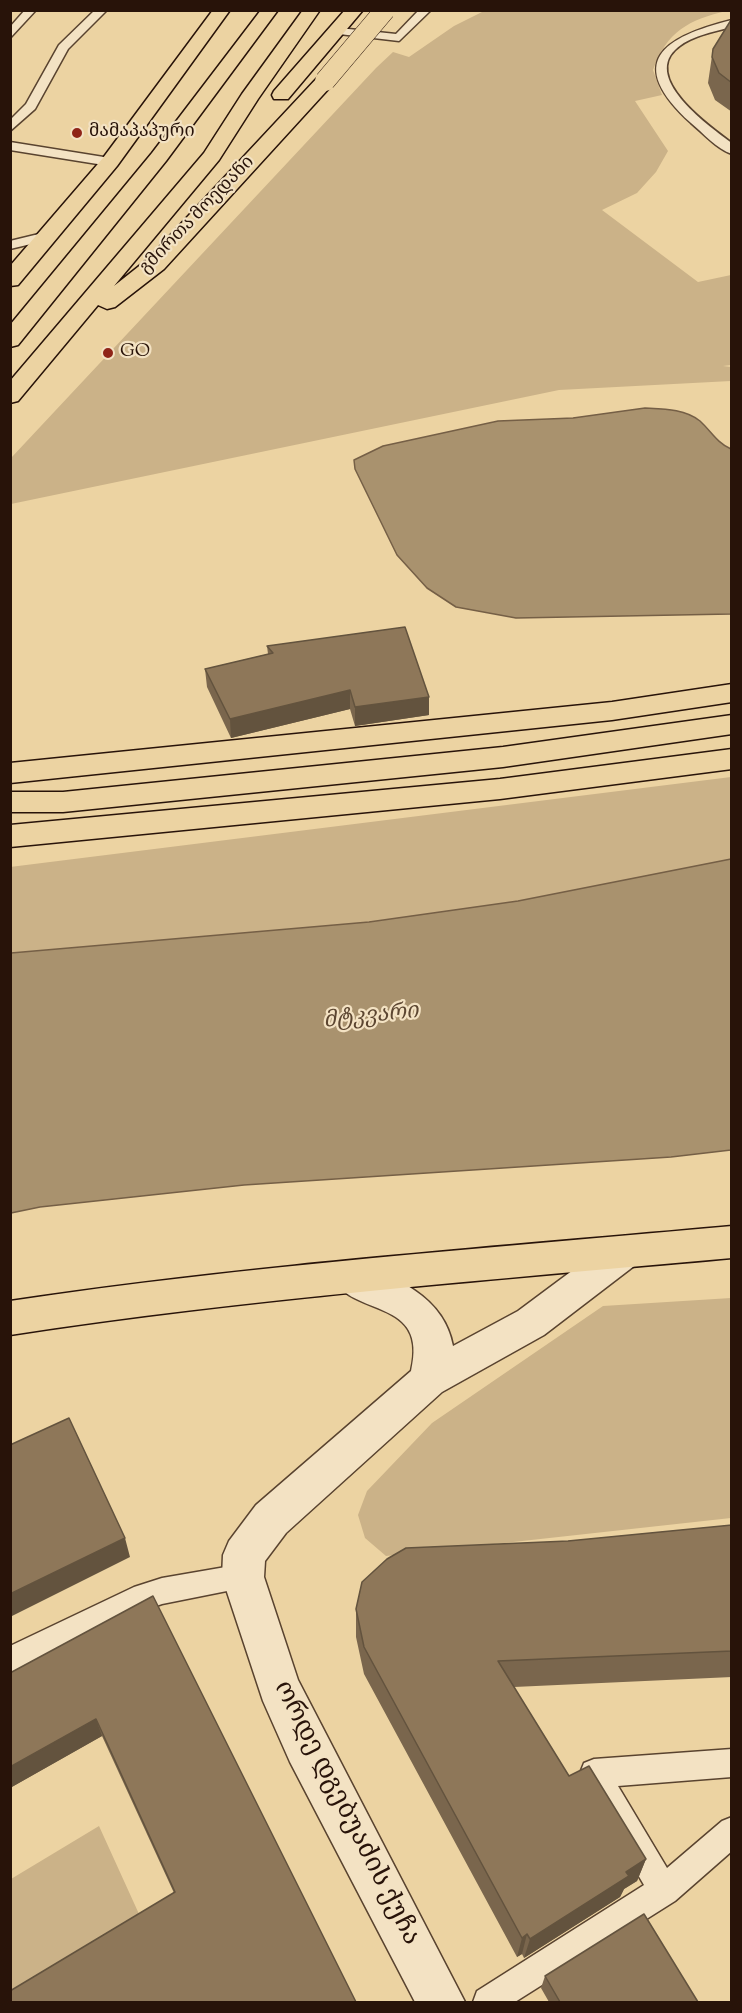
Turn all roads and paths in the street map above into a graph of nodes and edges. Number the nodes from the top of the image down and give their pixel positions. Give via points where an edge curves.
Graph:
1 (31, 10) edge
2 (102, 10) edge
3 (222, 10) edge
4 (270, 10) edge
5 (312, 10) edge
6 (355, 10) edge
7 (385, 10) edge
8 (426, 10) edge
9 (732, 23) edge
10 (339, 31) junction
11 (10, 35) edge
12 (10, 127) edge
13 (10, 146) edge
14 (732, 150) edge
15 (212, 156) junction
16 (159, 157) junction
17 (110, 162) junction
18 (74, 230) junction
19 (47, 236) junction
20 (10, 245) edge
21 (10, 280) edge
22 (10, 285) edge
23 (73, 325) junction
24 (17, 332) edge
25 (10, 396) edge
26 (732, 693) edge
27 (732, 724) edge
28 (732, 759) edge
29 (10, 766) edge
30 (61, 767) junction
31 (10, 772) edge
32 (10, 802) edge
33 (10, 836) edge
34 (732, 1242) edge
35 (625, 1252) junction
36 (351, 1277) junction
37 (10, 1318) edge
38 (428, 1380) junction
39 (243, 1577) junction
40 (10, 1661) edge
41 (732, 1763) edge
42 (732, 1831) edge
43 (664, 1890) junction
44 (441, 2002) edge
45 (488, 2002) edge

1 - 11 lane
2 - 12 lane via 63,47 31,106
3 - 17 main road
4 - 16 main road
5 - 15 main road, გმირთა მოედანი
6 - 10 main road, გმირთა მოედანი
7 - 23 main road, გმირთა მოედანი, bridge via 156,264
8 - 10 lane via 399,38
9 - 14 lane via 703,30 672,46 661,68 662,82 682,110
10 - 15 main road, გმირთა მოედანი via 285,93
13 - 17 lane
15 - 23 main road, გმირთა მოედანი
16 - 18 main road
16 - 24 main road
17 - 18 main road
17 - 19 main road
18 - 22 main road
18 - 24 main road
19 - 20 lane
19 - 21 main road
23 - 25 main road
26 - 30 main road via 612,711
27 - 32 main road via 503,758 63,802
28 - 33 main road via 489,790
29 - 30 main road
30 - 31 main road
34 - 35 main road
35 - 36 main road
35 - 38 street, ორდე დგებუაძის ქუჩა via 531,1323
36 - 37 main road
36 - 38 street via 407,1305 426,1324 434,1346
38 - 39 street, ორდე დგებუაძის ქუჩა via 271,1519 244,1555
39 - 40 lane via 162,1591 134,1600
39 - 44 street, ორდე დგებუაძის ქუჩა via 278,1686
41 - 43 lane via 594,1773
42 - 43 lane
43 - 45 lane

